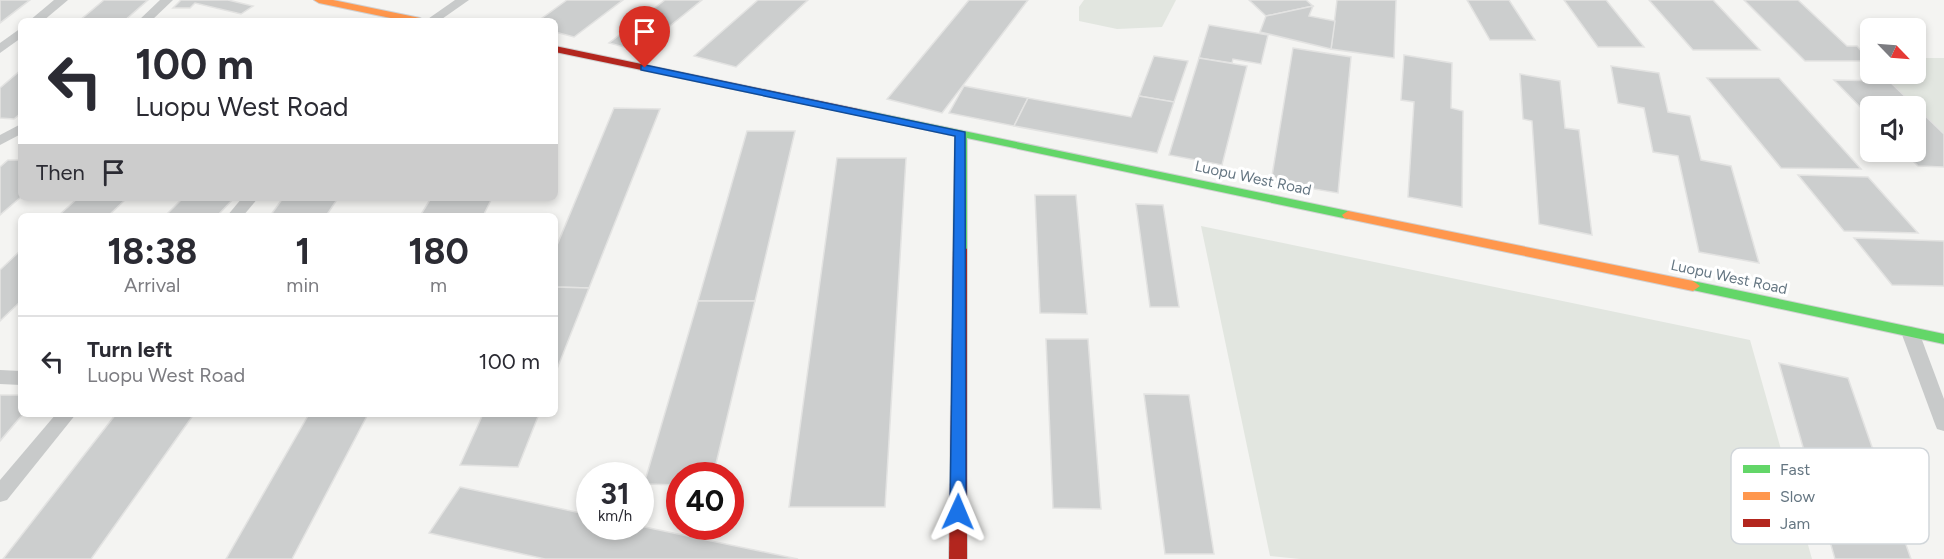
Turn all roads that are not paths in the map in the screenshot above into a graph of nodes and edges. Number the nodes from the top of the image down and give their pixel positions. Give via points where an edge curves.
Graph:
1 (62, 0) edge
2 (167, 0) edge
3 (319, 0) edge
4 (463, 0) edge
5 (39, 18) edge
6 (147, 18) edge
7 (398, 18) edge
8 (435, 18) edge
9 (18, 34) edge
10 (0, 49) edge
11 (558, 50) edge
12 (18, 130) edge
13 (961, 134) junction
14 (0, 141) edge
15 (248, 201) edge
16 (238, 213) edge
17 (1910, 332) junction
18 (1944, 339) edge
19 (0, 377) edge
20 (18, 378) edge
21 (64, 417) edge
22 (1944, 424) edge
23 (0, 494) edge
24 (957, 559) edge

1 - 5 lane
2 - 6 lane
3 - 7 street
4 - 8 lane
9 - 10 lane
11 - 13 street, Luopu West Road
12 - 14 lane
13 - 17 street, Luopu West Road
13 - 24 street
15 - 16 lane
17 - 18 street, Luopu West Road
17 - 22 lane
19 - 20 lane
21 - 23 lane

